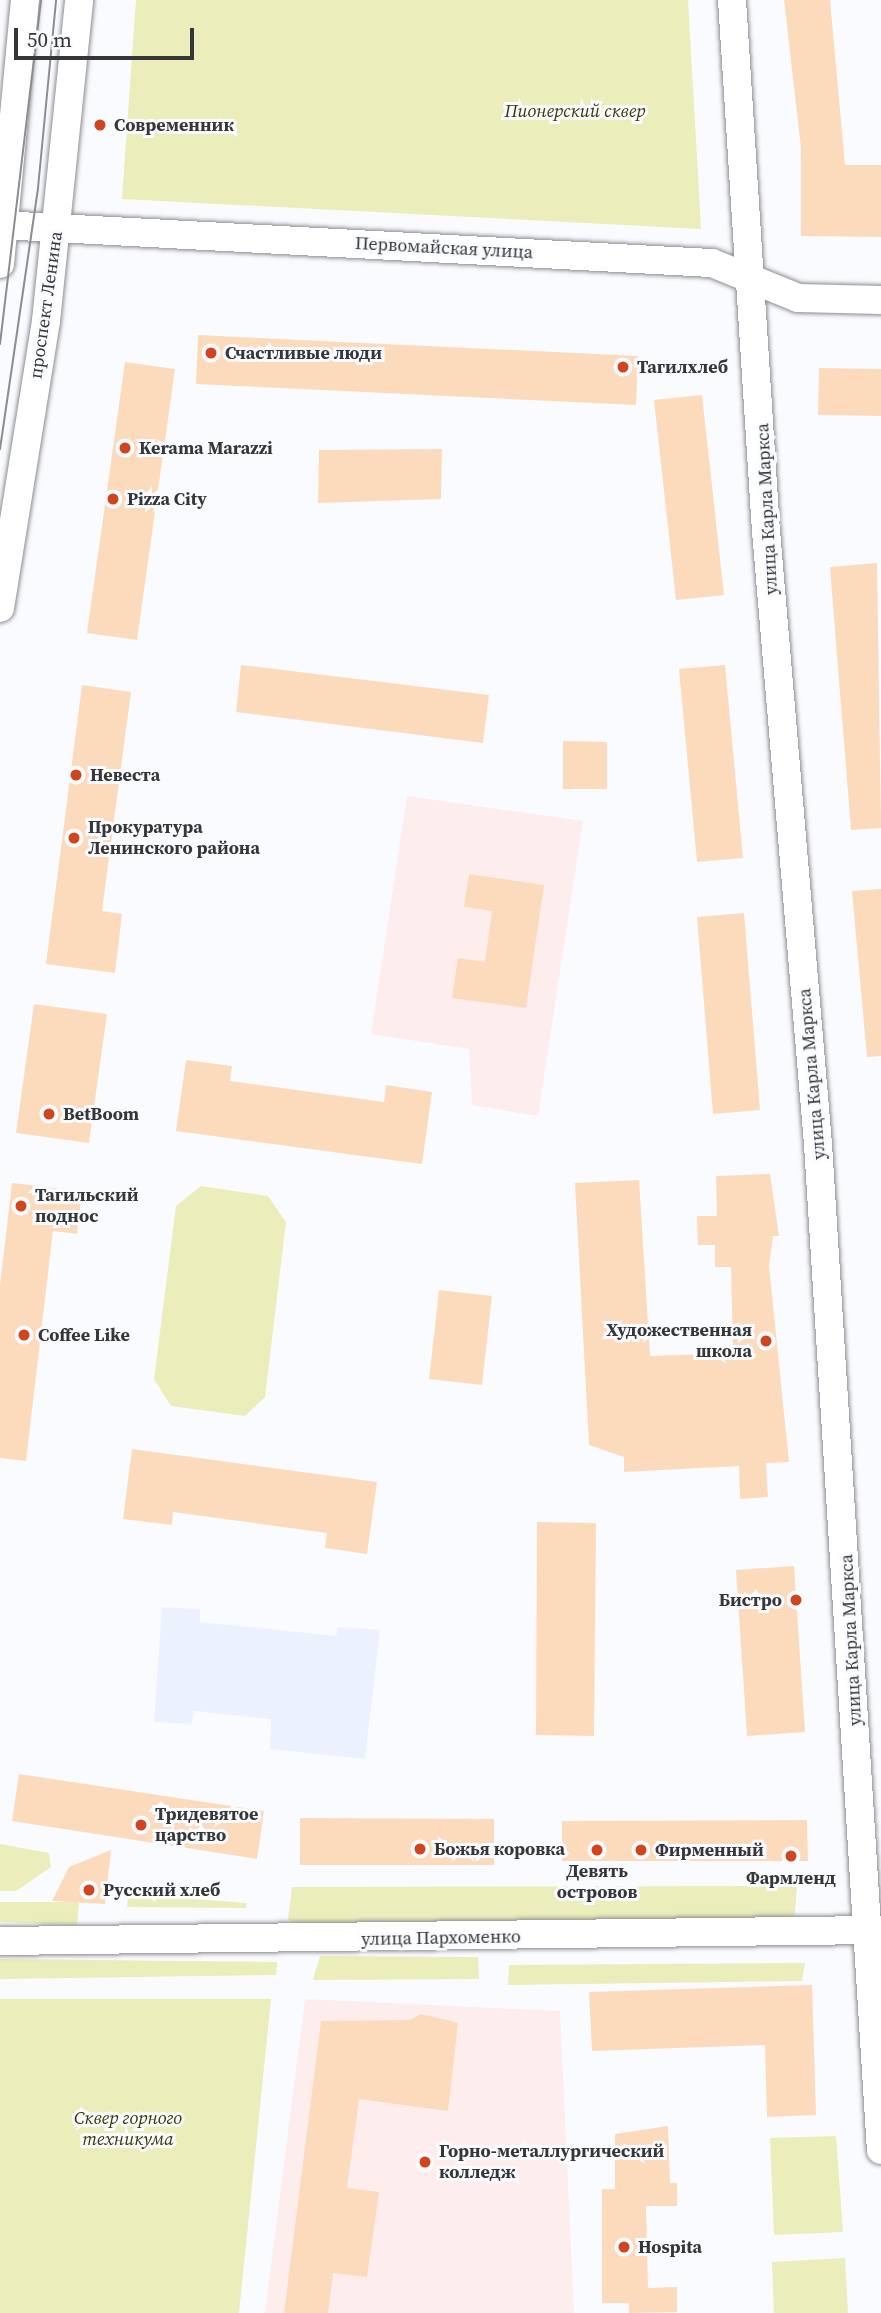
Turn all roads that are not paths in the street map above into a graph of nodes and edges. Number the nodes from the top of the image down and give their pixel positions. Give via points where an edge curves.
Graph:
1 (25, 0) edge
2 (79, 0) edge
3 (732, 0) edge
4 (3, 225) edge
5 (56, 228) junction
6 (0, 264) edge
7 (753, 283) junction
8 (881, 300) edge
9 (0, 608) edge
10 (875, 1930) edge
11 (0, 1941) edge
12 (881, 2150) edge

1 - 4 street
2 - 5 street, проспект Ленина
3 - 7 street, улица Карла Маркса
4 - 5 street, Первомайская улица
4 - 6 street
5 - 7 street, Первомайская улица via 712,263
5 - 9 street, проспект Ленина
7 - 8 street, Первомайская улица via 798,299
7 - 10 street, улица Карла Маркса
10 - 11 street, улица Пархоменко
10 - 12 street, улица Карла Маркса

